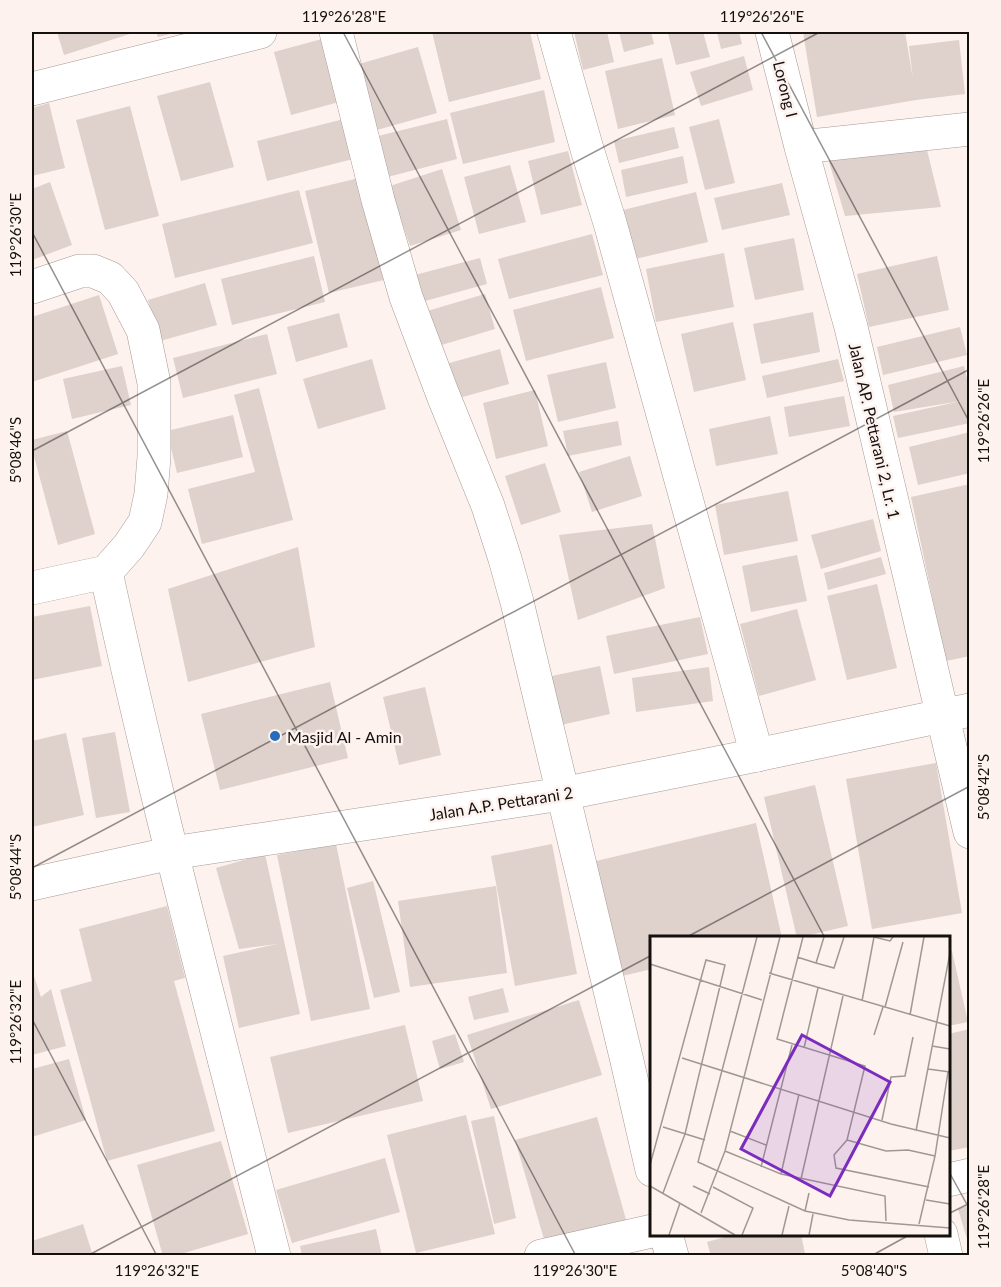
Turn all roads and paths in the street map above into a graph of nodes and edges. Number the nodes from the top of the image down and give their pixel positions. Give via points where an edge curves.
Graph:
1 (260, 32) edge
2 (336, 32) edge
3 (554, 32) edge
4 (772, 32) edge
5 (32, 89) edge
6 (969, 129) edge
7 (801, 147) junction
8 (32, 287) edge
9 (106, 573) junction
10 (32, 588) edge
11 (956, 713) edge
12 (757, 756) junction
13 (562, 794) junction
14 (969, 832) edge
15 (172, 853) junction
16 (32, 884) edge
17 (650, 1165) edge
18 (969, 1175) edge
19 (950, 1180) edge
20 (650, 1230) edge
21 (667, 1236) edge
22 (941, 1236) edge
23 (274, 1256) edge
24 (542, 1256) edge
25 (672, 1256) edge
26 (946, 1256) edge

1 - 5 street
2 - 13 street via 406,297 505,558
3 - 12 street
4 - 7 street, Lorong I
6 - 7 street
7 - 11 street, Jalan AP. Pettarani 2, Lr. 1
8 - 9 street via 80,271 93,271 110,278 123,292 143,330 154,383 151,494 145,522
9 - 10 street
9 - 15 street
11 - 12 street, Jalan A.P. Pettarani 2
11 - 14 street, Jalan AP. Pettarani 2, Lr. 1
12 - 13 street, Jalan A.P. Pettarani 2
13 - 15 street, Jalan A.P. Pettarani 2
13 - 17 street
15 - 16 street, Jalan A.P. Pettarani 2
15 - 23 street
18 - 19 street
20 - 24 street
21 - 25 street
22 - 26 street

